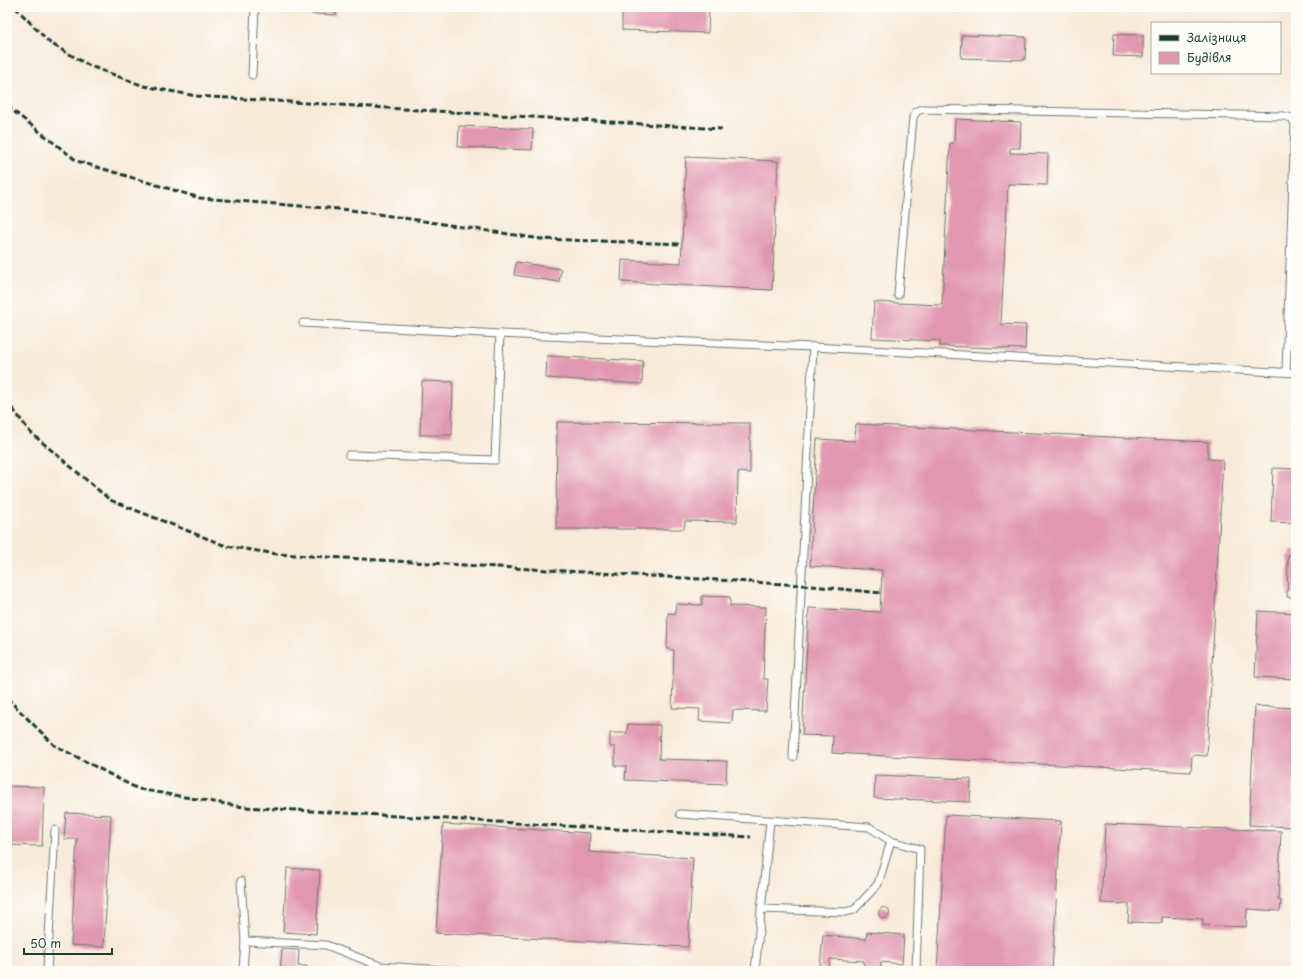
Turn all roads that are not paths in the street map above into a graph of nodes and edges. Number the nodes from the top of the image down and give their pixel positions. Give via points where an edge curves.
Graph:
1 (255, 7) edge
2 (252, 75) dead end
3 (898, 295) dead end
4 (303, 323) dead end
5 (500, 334) junction
6 (813, 347) junction
7 (1286, 372) junction
8 (1296, 373) edge
9 (349, 455) dead end
10 (792, 757) dead end
11 (680, 814) dead end
12 (770, 821) junction
13 (55, 830) dead end
14 (891, 841) junction
15 (241, 881) dead end
16 (761, 909) junction
17 (246, 941) junction
18 (47, 971) edge
19 (243, 971) edge
20 (461, 971) edge
21 (755, 971) edge
22 (916, 971) edge

1 - 2 lane
3 - 7 lane via 913,117 923,109 1288,117 1292,118 1295,126
4 - 5 lane
5 - 6 lane
5 - 9 lane via 495,460
6 - 7 lane
6 - 10 lane
7 - 8 lane
11 - 12 lane
12 - 14 lane via 869,827
12 - 16 lane
13 - 18 lane
14 - 16 lane via 878,884 854,910 844,912
14 - 22 lane via 920,848
15 - 17 lane
16 - 21 lane
17 - 19 lane
17 - 20 lane via 326,945 380,966

